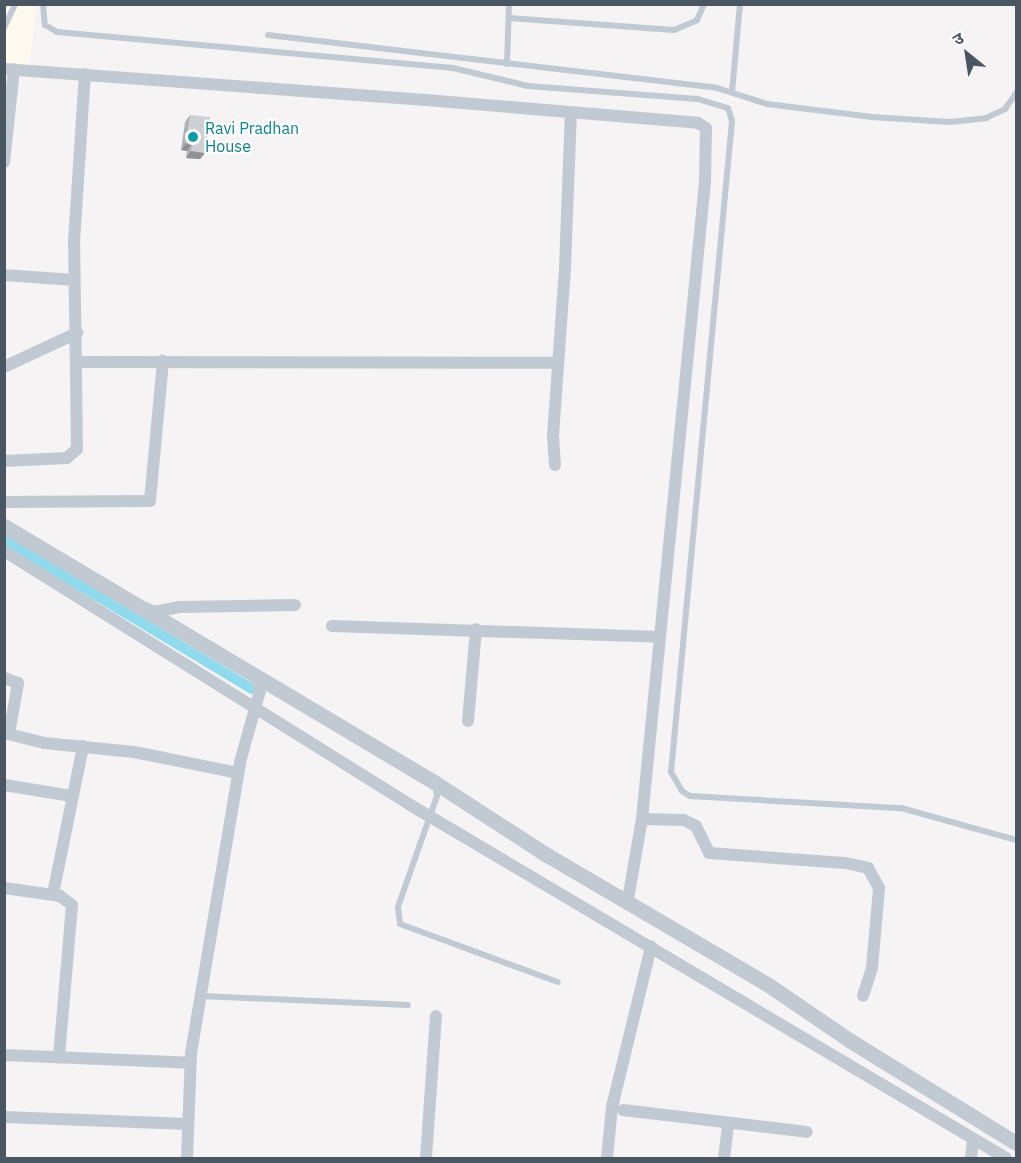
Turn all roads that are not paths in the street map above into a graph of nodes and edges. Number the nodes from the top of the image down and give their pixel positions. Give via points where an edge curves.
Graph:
1 (15, 4) edge
2 (43, 4) edge
3 (509, 4) edge
4 (704, 4) edge
5 (740, 4) edge
6 (509, 18) junction
7 (7, 19) edge
8 (4, 28) edge
9 (268, 35) dead end
10 (507, 64) junction
11 (9, 69) edge
12 (85, 74) junction
13 (732, 92) junction
14 (1017, 93) edge
15 (570, 113) junction
16 (4, 162) edge
17 (4, 275) edge
18 (74, 280) junction
19 (77, 333) junction
20 (163, 361) junction
21 (78, 362) junction
22 (558, 363) junction
23 (4, 367) edge
24 (4, 461) edge
25 (555, 465) dead end
26 (4, 502) edge
27 (4, 526) edge
28 (4, 551) edge
29 (295, 605) dead end
30 (145, 608) junction
31 (332, 626) dead end
32 (476, 629) junction
33 (660, 637) junction
34 (4, 678) edge
35 (257, 693) junction
36 (468, 721) dead end
37 (7, 734) edge
38 (83, 746) junction
39 (238, 773) junction
40 (4, 785) edge
41 (436, 789) junction
42 (72, 796) junction
43 (429, 812) junction
44 (642, 819) junction
45 (1017, 840) edge
46 (4, 888) edge
47 (53, 894) junction
48 (628, 900) junction
49 (651, 947) junction
50 (558, 982) dead end
51 (200, 996) junction
52 (863, 996) dead end
53 (408, 1005) dead end
54 (436, 1016) dead end
55 (849, 1040) junction
56 (4, 1055) edge
57 (59, 1058) junction
58 (838, 1059) junction
59 (191, 1063) junction
60 (623, 1110) dead end
61 (4, 1117) edge
62 (728, 1123) junction
63 (188, 1124) junction
64 (807, 1132) dead end
65 (974, 1139) junction
66 (1017, 1143) edge
67 (187, 1158) edge
68 (426, 1158) edge
69 (607, 1158) edge
70 (724, 1158) edge
71 (971, 1158) edge
72 (1005, 1158) edge

1 - 7 lane
2 - 45 lane via 45,25 57,32 461,69 528,86 698,99 728,108 732,121 671,772 682,791 690,796 901,808
3 - 6 lane
4 - 6 lane via 697,20 674,30
5 - 13 lane
6 - 10 lane
7 - 8 lane
9 - 10 lane
10 - 13 lane
11 - 12 street
11 - 16 street
12 - 15 street
12 - 18 street
13 - 14 lane via 800,110 950,122 986,118 1005,108
15 - 22 street
15 - 33 street via 698,123 708,133
17 - 18 street
18 - 19 street
19 - 21 street
19 - 23 street
20 - 21 street
20 - 22 street
20 - 26 street via 150,501
21 - 24 street via 79,439 74,454 67,458
22 - 25 street
27 - 30 street
28 - 35 street
29 - 30 street via 179,607 154,612
30 - 35 street
31 - 32 street
32 - 33 street
32 - 36 street
33 - 44 street
34 - 37 street via 18,683
35 - 39 street
35 - 41 street
35 - 43 street
37 - 38 street via 44,743
38 - 39 street
38 - 42 street
39 - 51 street
40 - 42 street
41 - 43 lane
41 - 48 street
42 - 47 street
43 - 49 street
43 - 50 lane via 398,907 400,924
44 - 48 street
44 - 52 street via 684,820 696,826 709,853 868,868 879,888 872,968
46 - 47 street
47 - 57 street via 68,900 73,913
48 - 55 street via 767,984
49 - 58 street
49 - 69 street via 612,1107
51 - 53 lane
51 - 59 street
54 - 68 street
55 - 58 street
55 - 66 street
56 - 57 street
57 - 59 street
58 - 65 street
59 - 63 street
60 - 62 street
61 - 63 street
62 - 64 street
62 - 70 street
63 - 67 street
65 - 71 street
65 - 72 street

